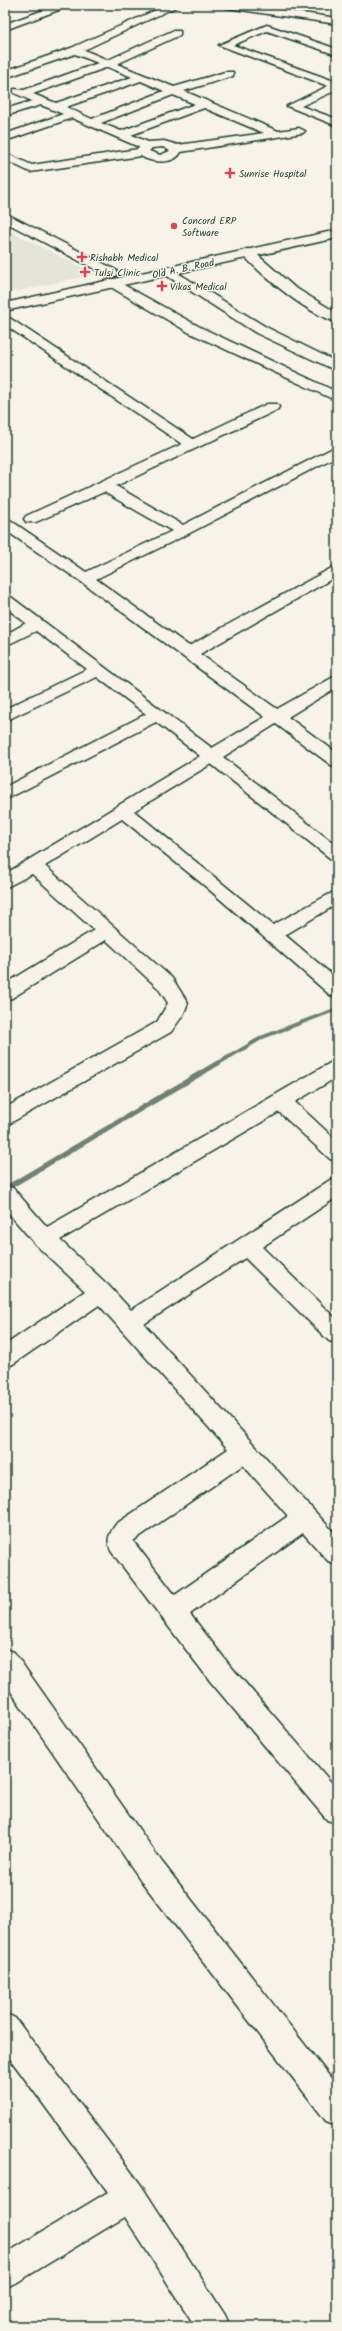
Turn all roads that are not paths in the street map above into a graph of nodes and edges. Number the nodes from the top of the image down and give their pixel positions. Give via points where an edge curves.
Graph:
1 (67, 5) edge
2 (175, 5) edge
3 (227, 5) edge
4 (274, 8) edge
5 (337, 20) edge
6 (5, 27) edge
7 (176, 33) dead end
8 (75, 50) junction
9 (337, 52) edge
10 (107, 64) junction
11 (229, 74) dead end
12 (140, 78) junction
13 (5, 83) edge
14 (173, 91) junction
15 (26, 94) junction
16 (42, 100) junction
17 (204, 104) junction
18 (56, 107) junction
19 (5, 113) edge
20 (73, 114) junction
21 (93, 122) junction
22 (337, 123) edge
23 (299, 130) dead end
24 (123, 134) junction
25 (277, 134) junction
26 (5, 138) edge
27 (145, 149) junction
28 (5, 156) edge
29 (30, 169) junction
30 (11, 172) dead end
31 (5, 217) edge
32 (337, 224) edge
33 (337, 234) edge
34 (248, 253) junction
35 (168, 271) junction
36 (113, 278) junction
37 (5, 296) edge
38 (5, 307) edge
39 (337, 318) edge
40 (5, 319) edge
41 (337, 368) edge
42 (337, 397) edge
43 (272, 407) dead end
44 (192, 444) junction
45 (337, 450) edge
46 (105, 486) junction
47 (31, 519) dead end
48 (5, 523) edge
49 (183, 531) junction
50 (336, 572) edge
51 (85, 578) junction
52 (5, 600) edge
53 (37, 624) junction
54 (5, 641) edge
55 (189, 653) junction
56 (98, 670) junction
57 (337, 680) edge
58 (157, 715) junction
59 (5, 716) edge
60 (277, 716) junction
61 (213, 757) junction
62 (337, 761) edge
63 (5, 794) edge
64 (123, 811) junction
65 (337, 855) edge
66 (33, 865) junction
67 (5, 882) edge
68 (337, 896) edge
69 (107, 931) junction
70 (271, 935) junction
71 (337, 990) edge
72 (5, 993) edge
73 (337, 1068) edge
74 (281, 1102) junction
75 (5, 1118) edge
76 (337, 1153) edge
77 (337, 1186) edge
78 (12, 1201) edge
79 (44, 1239) junction
80 (246, 1245) junction
81 (101, 1292) junction
82 (128, 1323) junction
83 (337, 1334) edge
84 (5, 1358) edge
85 (245, 1451) junction
86 (305, 1518) junction
87 (337, 1553) edge
88 (172, 1612) junction
89 (5, 1661) edge
90 (337, 1810) edge
91 (5, 2028) edge
92 (337, 2110) edge
93 (130, 2196) junction
94 (5, 2272) edge
95 (214, 2326) edge

1 - 6 street
2 - 8 street
3 - 4 street
4 - 5 street
7 - 10 street
8 - 10 street
8 - 13 street
9 - 22 street via 267,28 224,45 337,86 292,106
10 - 12 street
10 - 15 street
11 - 14 street
12 - 14 street
12 - 18 street
13 - 15 street
14 - 17 street
14 - 21 street
15 - 16 street
16 - 18 street
16 - 19 street
17 - 24 street
17 - 25 street
18 - 20 street
20 - 21 street
20 - 26 street
21 - 24 street
23 - 25 street
24 - 27 street
25 - 27 street via 176,149 164,144
27 - 29 street
28 - 29 street
29 - 30 street
31 - 36 street
32 - 36 main road, Old A. B. Road
33 - 34 main road, Old A. B. Road
34 - 35 main road, Old A. B. Road
34 - 39 street via 271,278
35 - 36 main road, Old A. B. Road
35 - 41 street via 261,330
36 - 37 main road, Old A. B. Road
36 - 38 main road, Old A. B. Road
36 - 42 street via 195,330
40 - 44 street
43 - 44 street
44 - 46 street
45 - 49 street
46 - 47 street
46 - 49 street
48 - 51 street
49 - 51 street
50 - 55 street
51 - 55 street
52 - 53 street
53 - 54 street
53 - 56 street
55 - 60 street
56 - 58 street
56 - 59 street
57 - 60 street
58 - 61 street
58 - 63 street
60 - 61 street
60 - 62 street
61 - 64 street
61 - 65 street
64 - 66 street
64 - 70 street via 211,882
66 - 67 street
66 - 69 street
68 - 70 street
69 - 72 street
69 - 75 street via 165,983 178,1003 174,1015 164,1027
70 - 71 street
73 - 74 street
74 - 76 street
74 - 79 street
77 - 80 street
78 - 79 street
79 - 81 street
80 - 82 street
80 - 83 street
81 - 82 street
81 - 84 street
82 - 85 street
85 - 86 street
85 - 88 street via 125,1532 120,1538 123,1549
86 - 87 street
86 - 88 street
88 - 90 street via 219,1672
89 - 92 street via 152,1872
91 - 93 street
93 - 94 street
93 - 95 street

